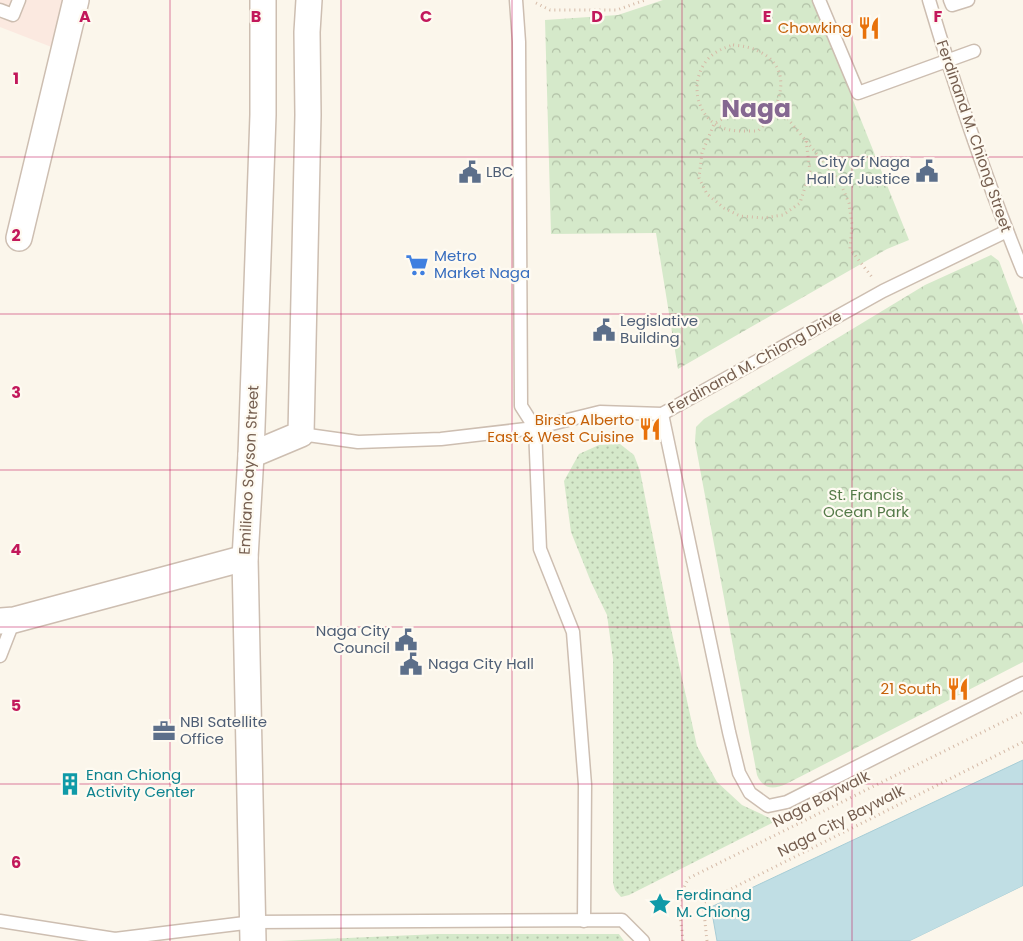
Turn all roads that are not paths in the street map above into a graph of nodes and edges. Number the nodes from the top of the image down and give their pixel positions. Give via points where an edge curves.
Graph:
1 (19, 0) edge
2 (76, 0) edge
3 (263, 0) edge
4 (309, 0) edge
5 (516, 0) edge
6 (819, 0) edge
7 (929, 0) edge
8 (950, 0) edge
9 (968, 0) edge
10 (0, 10) edge
11 (974, 51) dead end
12 (947, 60) junction
13 (1007, 231) junction
14 (19, 238) dead end
15 (1023, 271) edge
16 (662, 414) junction
17 (535, 428) junction
18 (301, 434) junction
19 (251, 455) junction
20 (245, 558) junction
21 (7, 621) edge
22 (0, 656) edge
23 (1023, 683) edge
24 (0, 921) edge
25 (584, 921) junction
26 (253, 931) edge
27 (643, 941) edge

1 - 10 lane via 13,15
2 - 14 street
3 - 19 street, Emiliano Sayson Street via 263,115
4 - 18 street
5 - 17 lane via 521,406
6 - 12 lane via 858,93
7 - 12 lane, Ferdinand M. Chiong Street
8 - 9 lane via 952,5
11 - 12 lane
12 - 13 lane, Ferdinand M. Chiong Street
13 - 15 lane, Ferdinand M. Chiong Street
13 - 16 lane, Ferdinand M. Chiong Drive via 883,291
16 - 17 lane, Ferdinand M. Chiong Drive via 600,412
16 - 23 lane via 739,773 750,793 768,806 787,802
17 - 18 lane, Ferdinand M. Chiong Drive via 442,439 358,442
17 - 25 lane via 540,549 573,632 585,785
18 - 19 street
19 - 20 street, Emiliano Sayson Street
20 - 21 street
20 - 26 street, Emiliano Sayson Street
21 - 22 lane
24 - 26 lane via 115,939
25 - 26 lane
25 - 27 lane via 622,920

